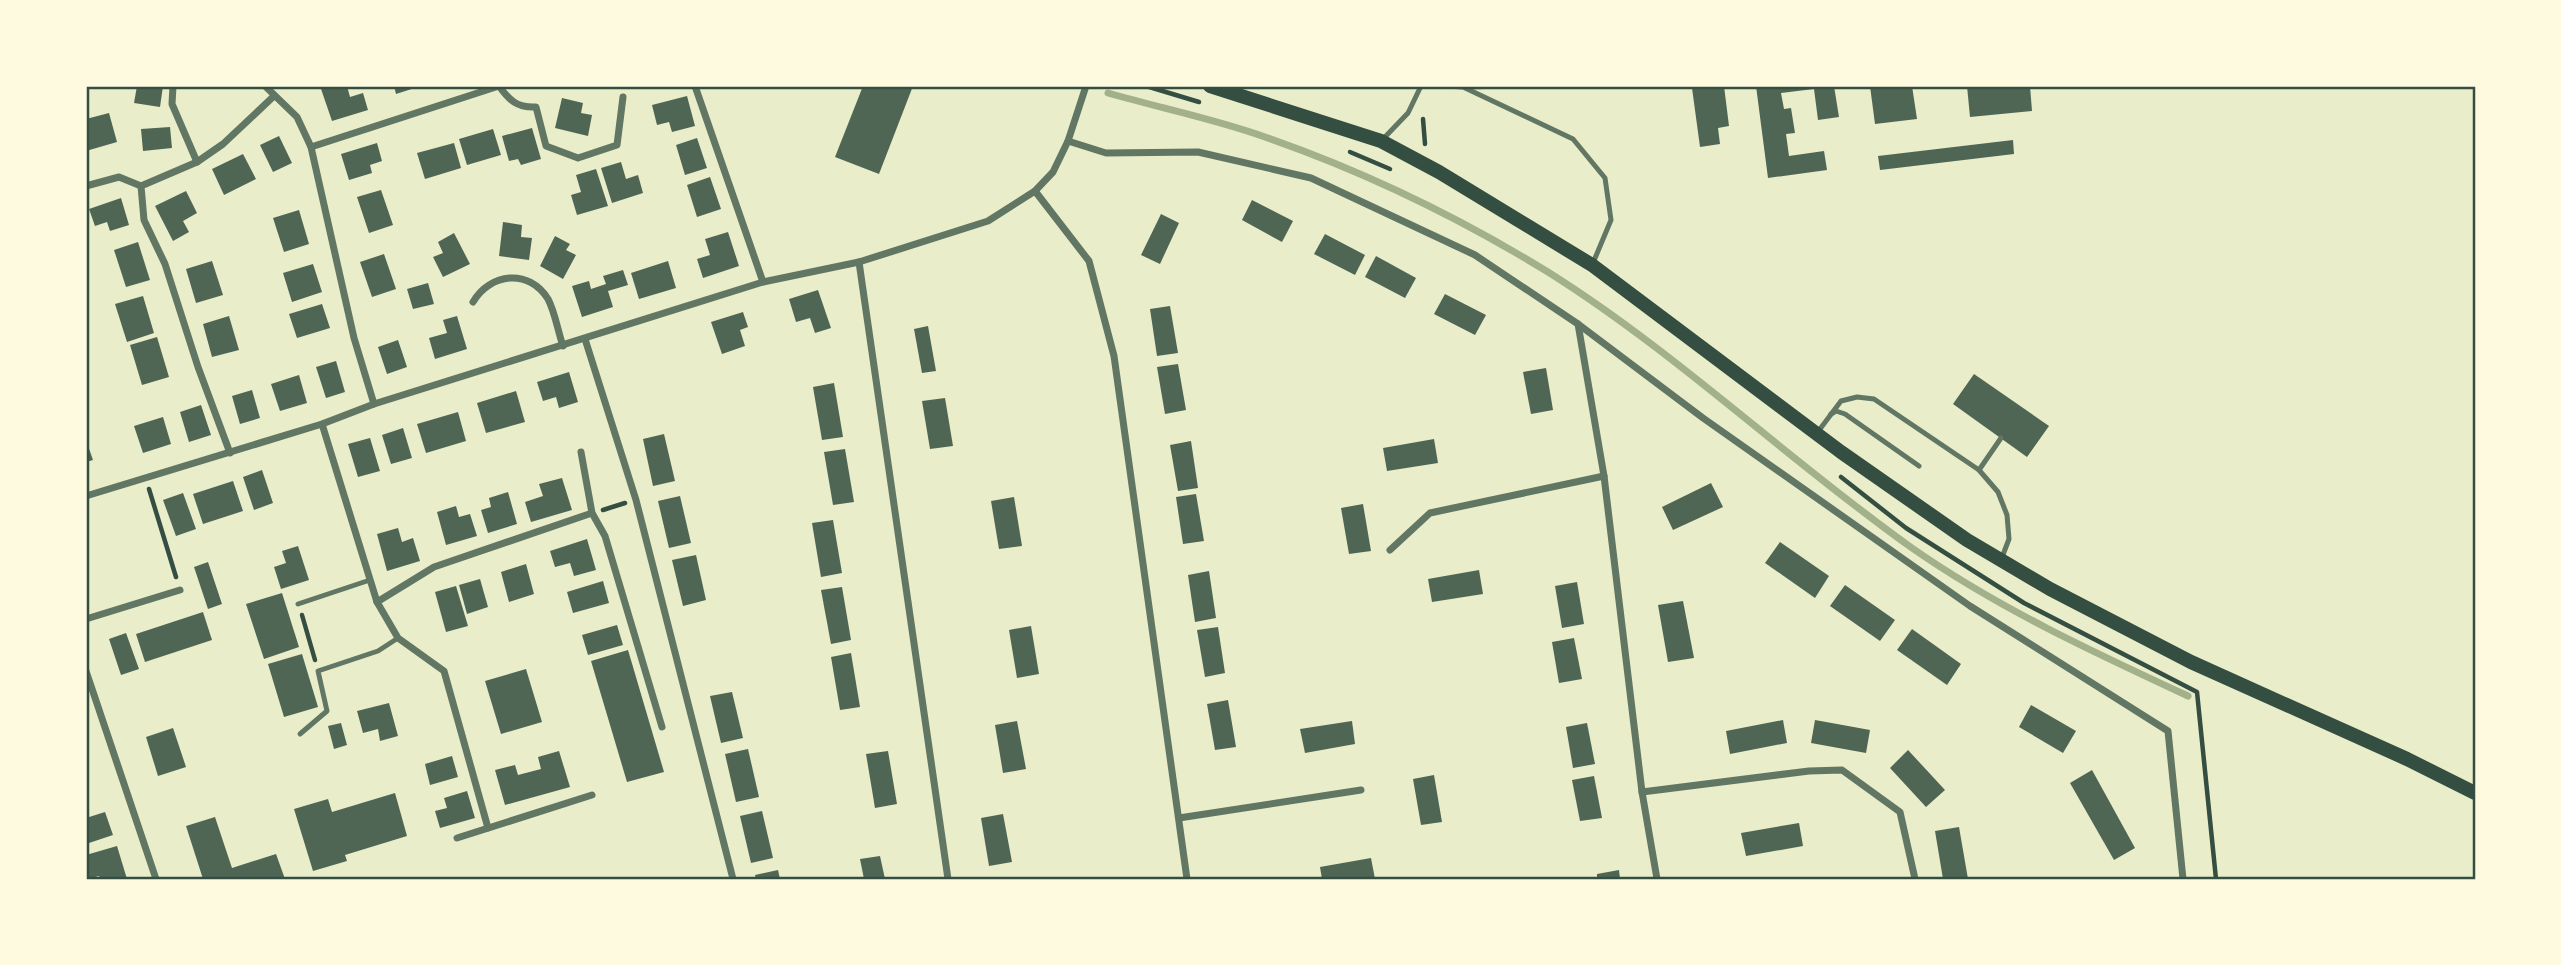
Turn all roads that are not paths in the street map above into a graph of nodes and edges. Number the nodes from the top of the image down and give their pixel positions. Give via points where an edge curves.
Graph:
1 (173, 86) edge
2 (265, 86) edge
3 (695, 86) edge
4 (1086, 86) edge
5 (1210, 86) edge
6 (1422, 86) edge
7 (1447, 86) edge
8 (1503, 86) edge
9 (1463, 88) junction
10 (274, 96) junction
11 (623, 97) dead end
12 (1068, 141) junction
13 (1381, 141) junction
14 (311, 147) junction
15 (197, 162) junction
16 (86, 186) edge
17 (141, 186) junction
18 (1035, 191) junction
19 (859, 262) junction
20 (1592, 265) junction
21 (762, 282) junction
22 (473, 302) dead end
23 (1578, 324) junction
24 (585, 339) junction
25 (563, 346) junction
26 (374, 404) junction
27 (1829, 415) junction
28 (322, 424) junction
29 (1817, 433) junction
30 (2001, 439) dead end
31 (230, 453) junction
32 (581, 453) dead end
33 (1919, 466) dead end
34 (1979, 470) junction
35 (1604, 476) junction
36 (86, 496) edge
37 (592, 513) junction
38 (1390, 550) dead end
39 (2000, 560) junction
40 (370, 580) junction
41 (180, 590) road end
42 (377, 602) junction
43 (298, 604) road end
44 (86, 619) edge
45 (398, 638) junction
46 (86, 671) edge
47 (662, 727) dead end
48 (300, 733) dead end
49 (1361, 790) dead end
50 (1642, 792) junction
51 (2475, 793) edge
52 (592, 794) dead end
53 (1179, 818) junction
54 (488, 828) junction
55 (457, 838) dead end
56 (156, 879) edge
57 (733, 879) edge
58 (948, 879) edge
59 (1187, 879) edge
60 (1657, 879) edge
61 (1915, 879) edge
62 (2183, 879) edge

1 - 15 street via 172,104
2 - 10 street
3 - 21 street
4 - 12 street
5 - 13 main road
6 - 13 lane via 1408,113
7 - 9 lane
8 - 9 lane
9 - 20 lane via 1573,139 1605,178 1611,219
10 - 14 street via 297,117
10 - 15 street
11 - 14 street via 617,145 578,158 546,146 536,107 524,108 509,100 499,86
12 - 18 street via 1053,172
12 - 23 street via 1106,153 1198,152 1311,178 1475,255
13 - 20 main road
14 - 26 street via 354,338
15 - 17 street
16 - 17 street via 119,177
17 - 31 street via 144,220 165,264
18 - 19 street via 988,220
18 - 53 street via 1089,261 1114,356
19 - 21 street
19 - 58 street
20 - 29 main road
21 - 24 street
22 - 25 street via 480,289 498,279 519,278 534,285 548,299
23 - 35 street
23 - 62 street via 1970,606 2168,732
24 - 25 street
24 - 57 street via 636,500
25 - 26 street
26 - 28 street
27 - 29 lane
27 - 33 lane via 1836,411 1845,415
27 - 34 lane via 1841,401 1874,399
28 - 31 street
28 - 40 street
29 - 39 main road via 1886,486
30 - 34 lane
31 - 36 street
32 - 37 street
34 - 39 lane via 1998,492 2007,515 2009,539
35 - 38 street via 1430,513
35 - 50 street
37 - 42 street via 434,567
37 - 47 street via 605,536
39 - 51 main road via 2191,662
40 - 42 street
40 - 43 lane
41 - 44 street
42 - 45 street
45 - 48 lane via 378,651 318,671 327,711
45 - 54 street via 443,671
46 - 56 street
49 - 53 street
50 - 60 street
50 - 61 street via 1842,770 1900,812
52 - 54 street
53 - 59 street
54 - 55 street

